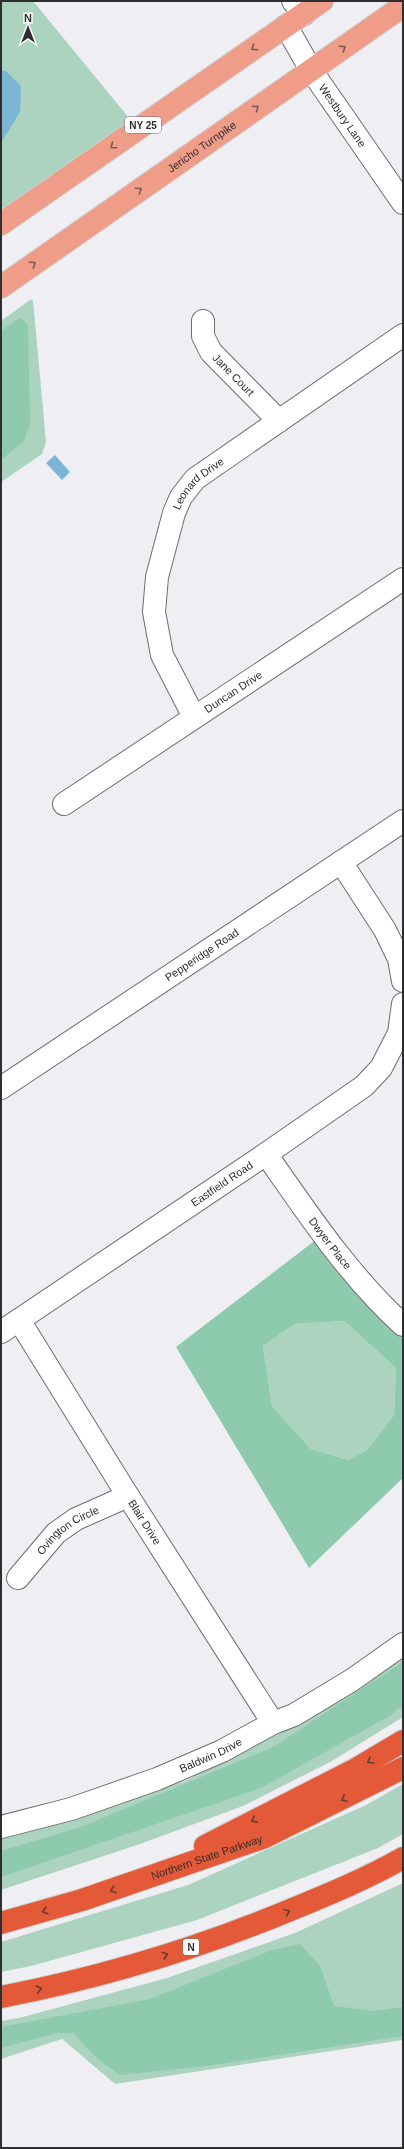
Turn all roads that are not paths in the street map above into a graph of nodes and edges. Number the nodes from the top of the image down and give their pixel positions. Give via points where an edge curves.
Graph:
1 (322, 1) edge
2 (403, 6) edge
3 (298, 7) edge
4 (286, 26) junction
5 (311, 70) junction
6 (403, 203) edge
7 (1, 224) edge
8 (1, 287) edge
9 (203, 321) dead end
10 (403, 335) edge
11 (279, 421) junction
12 (403, 579) edge
13 (194, 718) junction
14 (64, 804) dead end
15 (403, 821) edge
16 (341, 862) junction
17 (403, 981) edge
18 (403, 1004) edge
19 (1, 1088) edge
20 (266, 1154) junction
21 (19, 1320) junction
22 (403, 1325) edge
23 (1, 1332) edge
24 (128, 1496) junction
25 (18, 1578) dead end
26 (403, 1644) edge
27 (273, 1723) junction
28 (403, 1741) edge
29 (403, 1768) edge
30 (1, 1827) edge
31 (403, 1858) edge
32 (403, 1864) edge
33 (373, 1875) junction
34 (144, 1879) junction
35 (1, 1923) edge
36 (1, 1997) edge

1 - 3 main road, NY 25
5 -> 2 main road, Jericho Turnpike
3 - 4 main road, NY 25
4 - 5 street, Westbury Lane
4 -> 7 main road, NY 25
5 - 6 street, Westbury Lane
8 -> 5 main road, Jericho Turnpike
9 - 11 street, Jane Court via 203,336 211,352
10 - 11 street, Leonard Drive
11 - 13 street, Leonard Drive via 195,479 181,497 174,513 157,577 154,612 162,655
12 - 13 street, Duncan Drive
13 - 14 street, Duncan Drive
15 - 16 street, Pepperidge Road
16 - 17 street via 385,930 399,959
16 - 19 street, Pepperidge Road
18 - 20 street, Eastfield Road via 399,1033 381,1068 364,1086
20 - 21 street, Eastfield Road
20 - 22 street, Dwyer Place via 350,1268
21 - 23 street, Eastfield Road
21 - 24 street, Blair Drive
24 - 25 street, Ovington Circle via 76,1519 56,1533
24 - 27 street, Blair Drive
26 - 27 street, Baldwin Drive via 352,1680 294,1715
27 - 30 street, Baldwin Drive via 222,1751 158,1779 71,1809
28 -> 34 highway via 356,1769 259,1817
29 -> 34 highway, Northern State Parkway via 265,1837
31 - 33 highway, N
32 - 33 highway
36 -> 33 highway, N via 71,1982 195,1946 255,1925
34 -> 35 highway, Northern State Parkway

